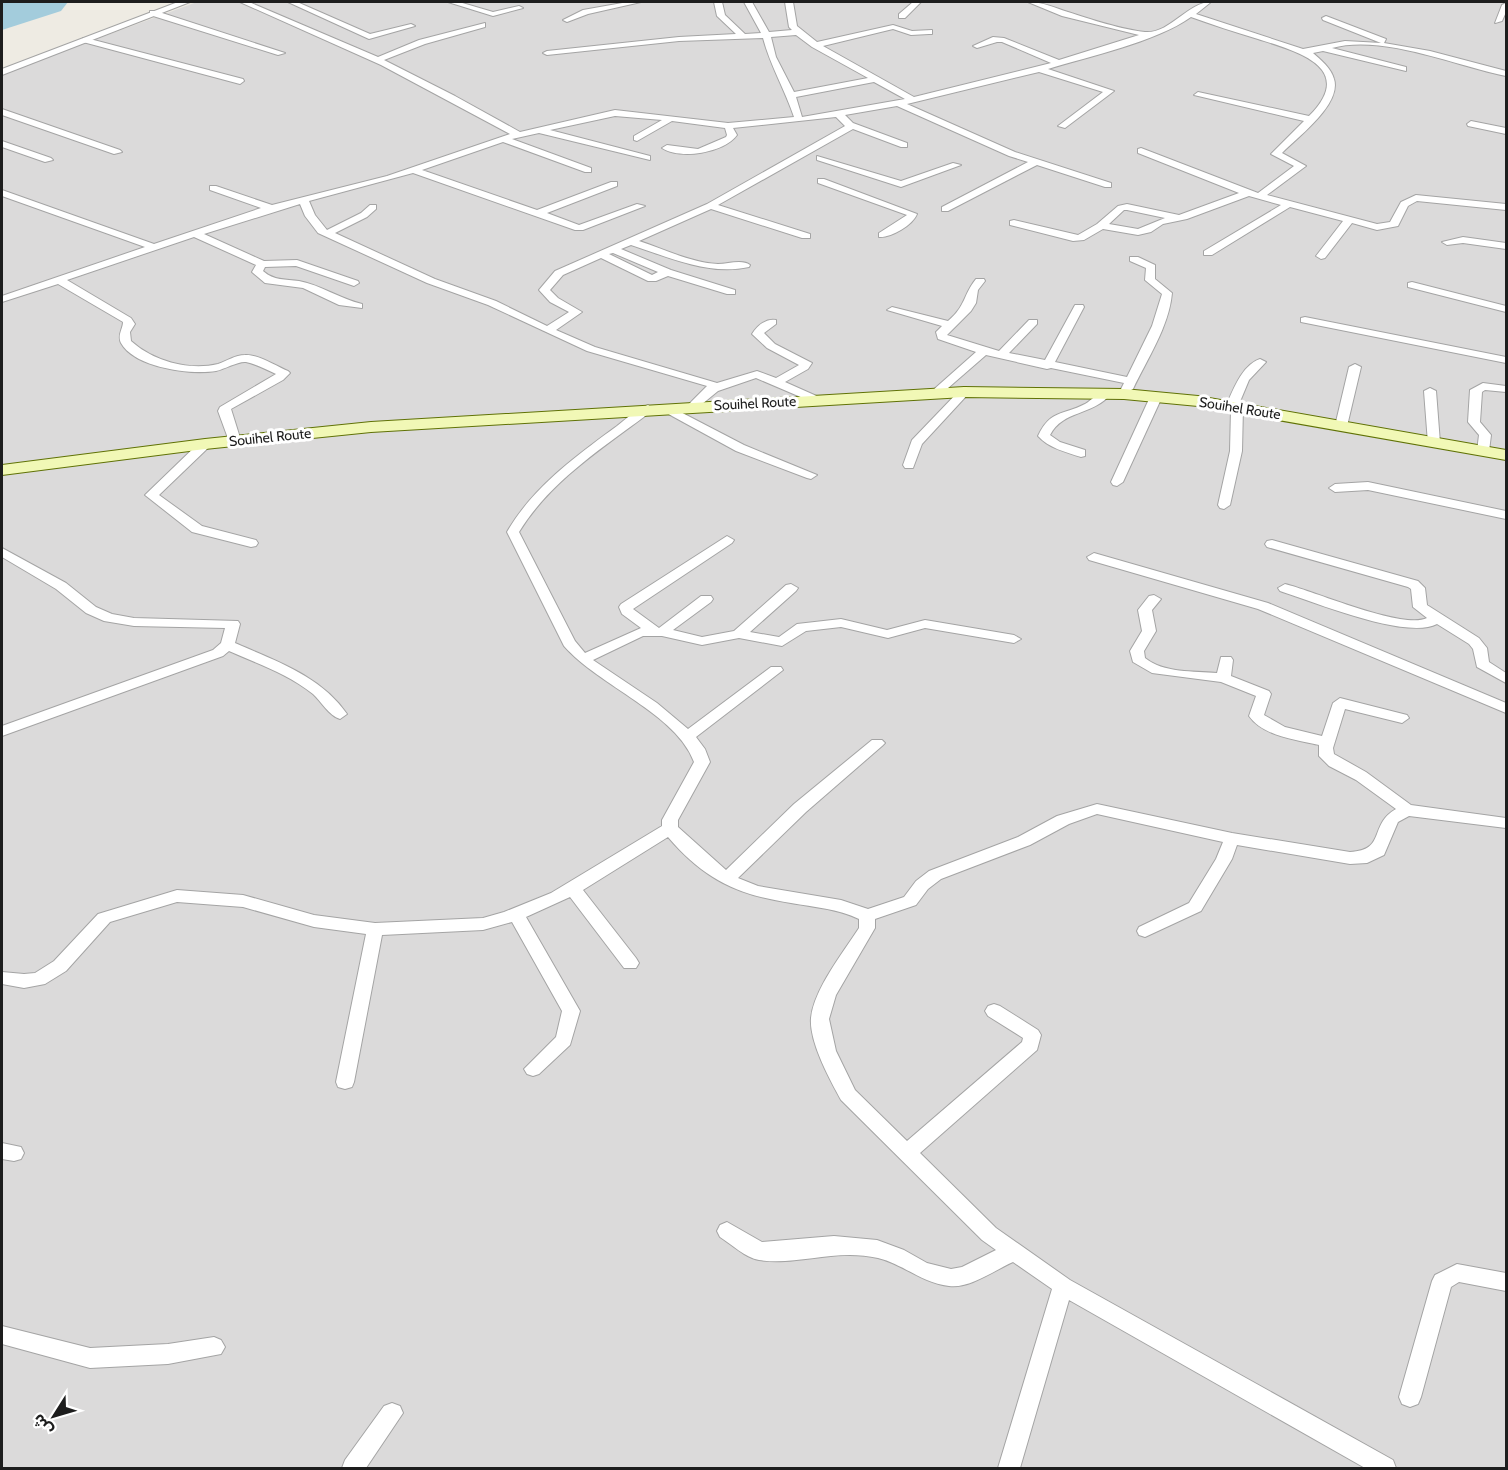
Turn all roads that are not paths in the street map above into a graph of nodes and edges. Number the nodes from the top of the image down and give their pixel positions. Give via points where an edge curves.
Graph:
1 (185, 2) edge
2 (244, 2) edge
3 (292, 2) edge
4 (452, 2) edge
5 (637, 2) edge
6 (707, 2) edge
7 (748, 2) edge
8 (789, 2) edge
9 (917, 2) edge
10 (1032, 2) edge
11 (1189, 2) edge
12 (718, 3) edge
13 (1205, 4) edge
14 (1506, 5) edge
15 (519, 9) dead end
16 (153, 13) junction
17 (1192, 15) junction
18 (902, 16) dead end
19 (1326, 18) dead end
20 (567, 20) dead end
21 (1498, 21) dead end
22 (482, 25) dead end
23 (411, 26) dead end
24 (798, 32) junction
25 (929, 32) dead end
26 (766, 35) junction
27 (1148, 35) junction
28 (743, 36) junction
29 (86, 40) junction
30 (814, 45) junction
31 (977, 46) dead end
32 (1320, 48) junction
33 (1405, 50) junction
34 (1307, 52) junction
35 (281, 53) dead end
36 (547, 53) dead end
37 (376, 61) junction
38 (1059, 63) junction
39 (1039, 69) junction
40 (1403, 69) dead end
41 (2, 72) edge
42 (1506, 74) edge
43 (874, 80) junction
44 (240, 81) dead end
45 (791, 95) junction
46 (1198, 95) dead end
47 (913, 100) junction
48 (900, 104) junction
49 (2, 112) edge
50 (839, 115) junction
51 (669, 119) junction
52 (1309, 119) junction
53 (799, 120) junction
54 (1471, 124) dead end
55 (851, 125) junction
56 (728, 126) junction
57 (1062, 126) dead end
58 (539, 129) junction
59 (1506, 131) edge
60 (518, 135) junction
61 (637, 138) dead end
62 (503, 139) junction
63 (2, 144) edge
64 (904, 145) dead end
65 (815, 146) junction
66 (667, 148) dead end
67 (117, 152) dead end
68 (1141, 152) dead end
69 (647, 158) dead end
70 (820, 158) junction
71 (48, 160) dead end
72 (1036, 162) junction
73 (956, 165) dead end
74 (413, 170) junction
75 (588, 170) dead end
76 (821, 181) junction
77 (614, 184) dead end
78 (1108, 185) dead end
79 (213, 188) dead end
80 (2, 193) edge
81 (1248, 193) junction
82 (822, 196) dead end
83 (1259, 196) junction
84 (303, 200) junction
85 (1287, 205) junction
86 (640, 206) dead end
87 (710, 206) junction
88 (373, 207) dead end
89 (1506, 207) edge
90 (271, 208) junction
91 (945, 209) dead end
92 (536, 214) junction
93 (1178, 218) junction
94 (1349, 220) junction
95 (1014, 223) dead end
96 (1101, 226) junction
97 (328, 233) junction
98 (195, 234) junction
99 (883, 235) dead end
100 (806, 236) dead end
101 (632, 242) junction
102 (1447, 243) dead end
103 (1505, 246) edge
104 (153, 247) junction
105 (612, 249) junction
106 (1208, 253) dead end
107 (600, 254) junction
108 (1321, 256) dead end
109 (1490, 256) dead end
110 (1134, 259) dead end
111 (262, 264) junction
112 (745, 265) dead end
113 (667, 272) junction
114 (57, 279) junction
115 (980, 281) dead end
116 (354, 283) dead end
117 (1412, 285) dead end
118 (2, 288) edge
119 (731, 292) dead end
120 (14, 294) junction
121 (2, 299) edge
122 (358, 306) dead end
123 (1079, 307) dead end
124 (1506, 309) edge
125 (892, 310) dead end
126 (1305, 320) dead end
127 (772, 322) dead end
128 (1033, 322) dead end
129 (950, 325) junction
130 (548, 331) junction
131 (984, 351) junction
132 (1001, 355) junction
133 (1506, 360) edge
134 (1260, 362) dead end
135 (1047, 366) junction
136 (1355, 367) dead end
137 (777, 382) junction
138 (714, 388) junction
139 (1127, 388) junction
140 (1506, 389) edge
141 (1430, 391) dead end
142 (964, 392) junction
143 (936, 393) junction
144 (1105, 394) junction
145 (1156, 396) junction
146 (818, 400) junction
147 (692, 407) junction
148 (1235, 407) junction
149 (667, 409) junction
150 (648, 410) junction
151 (1341, 426) junction
152 (235, 441) junction
153 (1434, 442) junction
154 (205, 444) junction
155 (1483, 451) junction
156 (1081, 453) dead end
157 (1506, 455) edge
158 (909, 465) dead end
159 (2, 470) edge
160 (811, 475) dead end
161 (1117, 482) dead end
162 (1335, 488) dead end
163 (1224, 505) dead end
164 (1506, 515) edge
165 (727, 540) dead end
166 (251, 543) dead end
167 (1272, 544) dead end
168 (2, 552) edge
169 (1094, 557) dead end
170 (791, 588) dead end
171 (1285, 588) dead end
172 (706, 599) dead end
173 (1154, 599) dead end
174 (1437, 618) junction
175 (659, 632) junction
176 (739, 634) junction
177 (1014, 639) dead end
178 (228, 645) junction
179 (583, 659) junction
180 (1226, 660) dead end
181 (776, 670) dead end
182 (1223, 678) junction
183 (1506, 679) edge
184 (1506, 708) edge
185 (340, 714) dead end
186 (1402, 718) dead end
187 (2, 731) edge
188 (688, 736) junction
189 (1327, 742) junction
190 (877, 743) dead end
191 (1407, 810) junction
192 (1506, 823) edge
193 (670, 828) junction
194 (1232, 839) junction
195 (727, 879) junction
196 (572, 887) junction
197 (516, 915) junction
198 (867, 916) junction
199 (375, 929) junction
200 (1145, 931) dead end
201 (630, 963) dead end
202 (2, 978) edge
203 (994, 1011) dead end
204 (533, 1069) dead end
205 (345, 1083) dead end
206 (907, 1153) junction
207 (726, 1231) dead end
208 (1012, 1252) junction
209 (1506, 1282) edge
210 (1063, 1286) junction
211 (2, 1335) edge
212 (214, 1347) dead end
213 (1410, 1397) dead end
214 (392, 1413) dead end
215 (353, 1468) edge
216 (1009, 1468) edge
217 (1385, 1468) edge

1 - 16 street
2 - 37 street
3 - 23 street via 369,37
4 - 15 street via 493,14
5 - 20 street via 586,12
6 - 12 street
7 - 26 street
8 - 24 street via 790,20
9 - 18 street
10 - 27 street
11 - 13 street
12 - 28 street via 724,20
13 - 17 street
14 - 21 street
16 - 29 street
16 - 35 street
17 - 27 street
17 - 34 street
19 - 33 street
22 - 37 street via 422,42
24 - 26 street
24 - 30 street
25 - 30 street via 911,33 893,27
26 - 28 street
26 - 45 street
27 - 38 street
28 - 36 street
29 - 41 street
29 - 44 street
30 - 43 street
31 - 38 street via 1004,40
32 - 33 street via 1350,43
32 - 34 street
32 - 40 street
33 - 42 street
34 - 52 street via 1326,70 1332,87 1325,105
37 - 60 street via 477,110
38 - 39 street
39 - 47 street
39 - 57 street via 1110,91
43 - 45 street
43 - 47 street
45 - 53 street
46 - 52 street
47 - 48 street
48 - 50 street
48 - 72 street
49 - 67 street
50 - 53 street
50 - 55 street
51 - 56 street
51 - 58 street via 615,113
51 - 61 street
52 - 83 street via 1276,154 1301,166
53 - 56 street
54 - 59 street
55 - 64 street
55 - 65 street
56 - 66 street via 732,135 729,139 699,152
58 - 60 street
58 - 69 street
60 - 62 street
62 - 74 street
62 - 75 street
63 - 71 street
65 - 70 street
65 - 87 street
68 - 81 street
70 - 73 street via 902,184
70 - 76 street
72 - 78 street
72 - 91 street
74 - 84 street
74 - 92 street
76 - 82 street
76 - 99 street via 912,213 910,219
77 - 92 street
79 - 90 street
80 - 104 street
81 - 83 street
81 - 93 street
83 - 85 street
84 - 90 street
84 - 97 street via 318,228
85 - 94 street
85 - 106 street
86 - 92 street via 582,228
87 - 100 street
87 - 101 street
88 - 97 street
89 - 94 street via 1416,198 1404,204 1396,222 1389,227
90 - 98 street
93 - 96 street via 1143,231
93 - 96 street via 1127,207
94 - 108 street
95 - 96 street via 1077,238
97 - 130 street
98 - 104 street
98 - 111 street
101 - 105 street
101 - 112 street via 700,264
102 - 103 street via 1463,240
103 - 109 street
104 - 114 street
105 - 107 street
105 - 113 street
107 - 113 street via 652,279
107 - 130 street via 559,273 544,287 554,300 577,312
110 - 139 street via 1151,267 1150,280 1167,293 1167,298
111 - 116 street via 297,262
111 - 122 street via 257,272 272,282 302,285 335,301
113 - 119 street
114 - 120 street
114 - 152 street via 127,320 130,324 125,332 126,342 140,353 186,368 218,368 246,358 281,371 283,375 279,378 233,402 224,411
115 - 129 street via 965,310
117 - 124 street
118 - 120 street
120 - 121 street
123 - 135 street
125 - 129 street
126 - 133 street
127 - 137 street via 758,334 771,346 806,363
128 - 132 street
129 - 131 street via 941,332 942,336
130 - 138 street via 607,354 693,377
131 - 132 street
131 - 143 street
132 - 135 street
134 - 148 street via 1244,379
135 - 139 street
136 - 151 street
137 - 138 street via 753,374
137 - 146 street
138 - 147 street
139 - 144 main road, Souihel Route
139 - 145 main road, Souihel Route
140 - 155 street via 1483,386 1476,390 1474,422 1485,435
141 - 153 street
142 - 143 main road, Souihel Route
142 - 144 main road, Souihel Route
142 - 158 street via 916,443
143 - 146 main road, Souihel Route
144 - 156 street via 1091,406 1056,416 1049,423 1044,436 1049,442
145 - 148 main road, Souihel Route
145 - 161 street
146 - 147 main road, Souihel Route
147 - 149 main road, Souihel Route
148 - 151 main road, Souihel Route
148 - 163 street via 1236,451
149 - 150 main road, Souihel Route
149 - 160 street via 740,447
150 - 152 main road, Souihel Route via 371,427
150 - 179 street via 573,466 538,500 513,532 569,643
151 - 153 main road, Souihel Route
152 - 154 main road, Souihel Route
153 - 155 main road, Souihel Route
154 - 159 main road, Souihel Route
154 - 166 street via 151,495 197,529
155 - 157 main road, Souihel Route
162 - 164 street via 1368,486
165 - 175 street via 626,607
167 - 174 street via 1413,584 1418,588 1420,607
168 - 178 street via 109,618 233,624
169 - 184 street via 1263,606
170 - 176 street
171 - 174 street via 1366,614 1406,622 1426,624
172 - 175 street
173 - 182 street via 1145,610 1151,626 1149,633 1136,653 1142,664 1165,673
174 - 183 street via 1474,641 1480,648 1482,664
175 - 176 street via 702,641
175 - 179 street via 633,635
176 - 177 street via 782,642 802,627 848,624 883,634 919,624
178 - 185 street via 298,676 329,699
178 - 187 street via 218,653
179 - 188 street
180 - 182 street
181 - 188 street
182 - 189 street via 1264,694 1256,716 1261,721
186 - 189 street via 1340,703
188 - 193 street via 702,753 702,762 674,810
189 - 191 street via 1327,756 1334,762 1361,776
190 - 195 street via 800,808
191 - 192 street
191 - 194 street via 1391,819 1378,851 1367,857 1350,858
193 - 195 street
193 - 196 street
194 - 198 street via 1097,809 1085,811 1024,842 935,875 910,901
194 - 200 street via 1195,907
195 - 198 street via 746,888
196 - 197 street
196 - 201 street
197 - 199 street via 483,924
197 - 204 street via 571,1011 564,1040
198 - 206 street via 867,928 827,994 820,1019 827,1052 848,1095
199 - 202 street via 314,921 243,901 177,896 104,918 60,966 39,979
199 - 205 street
203 - 206 street via 1032,1035 1031,1045
206 - 208 street
207 - 208 street via 759,1251 834,1245 877,1249 936,1276 951,1278
208 - 210 street
209 - 213 street via 1457,1273 1442,1281
210 - 216 street
210 - 217 street
211 - 212 street via 90,1358
214 - 215 street

